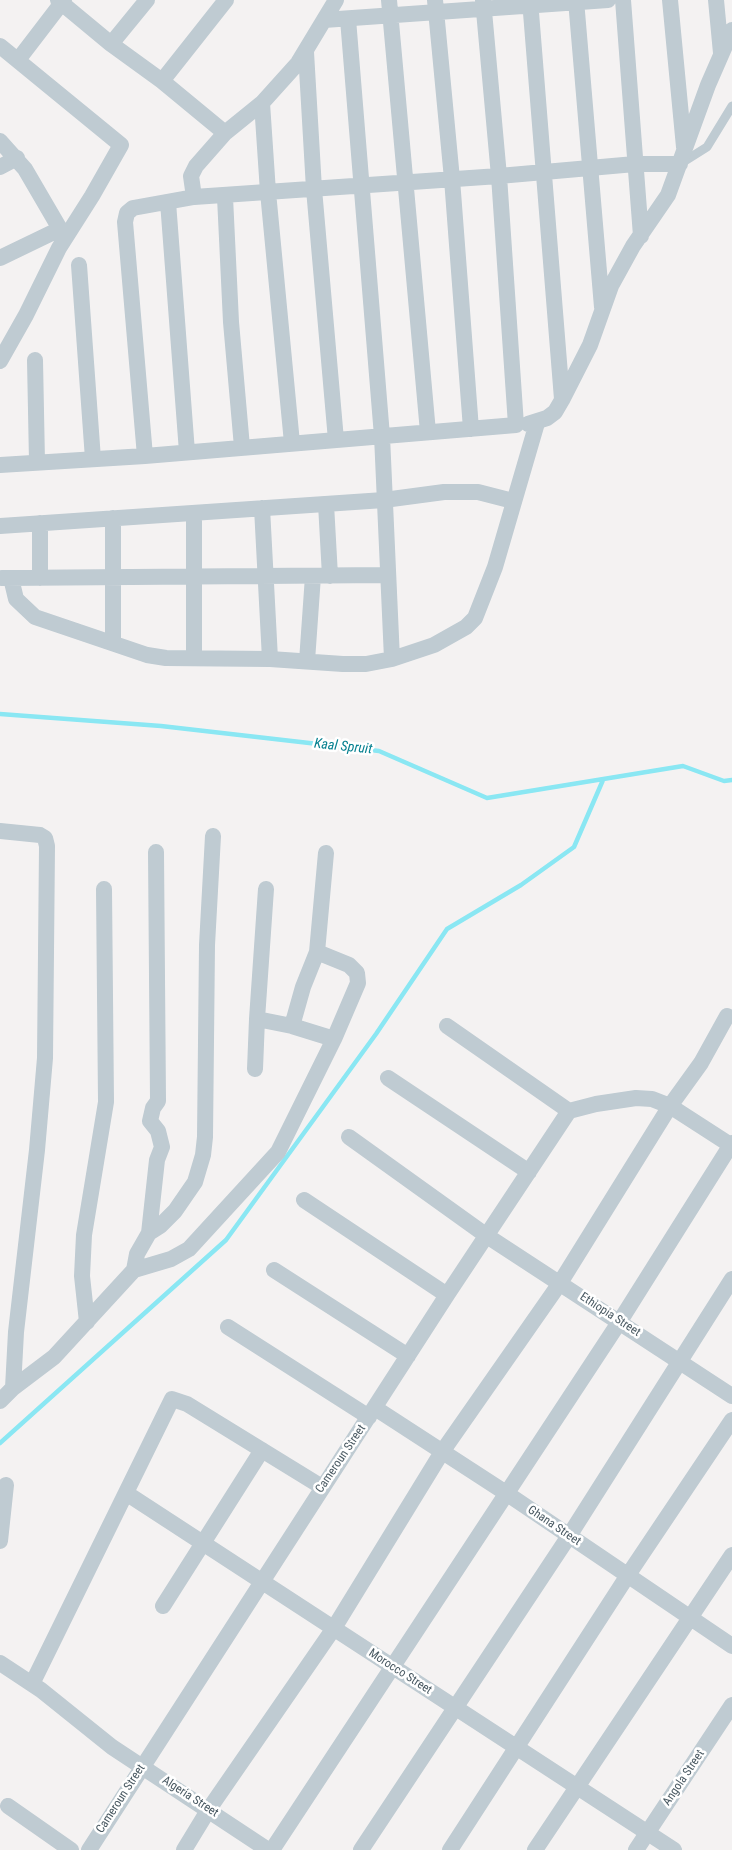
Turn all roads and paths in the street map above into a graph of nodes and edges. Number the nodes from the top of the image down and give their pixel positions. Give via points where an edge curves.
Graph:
1 (147, 0) edge
2 (226, 0) edge
3 (336, 0) edge
4 (608, 0) edge
5 (623, 0) edge
6 (670, 0) edge
7 (716, 0) edge
8 (61, 1) edge
9 (577, 1) edge
10 (531, 3) edge
11 (484, 4) edge
12 (436, 6) edge
13 (390, 8) edge
14 (348, 19) junction
15 (324, 20) junction
16 (732, 30) edge
17 (111, 44) junction
18 (0, 46) edge
19 (306, 52) junction
20 (721, 54) junction
21 (18, 60) junction
22 (162, 81) junction
23 (262, 103) junction
24 (732, 106) edge
25 (225, 133) junction
26 (0, 141) edge
27 (17, 158) junction
28 (682, 158) junction
29 (635, 164) junction
30 (0, 167) edge
31 (590, 167) junction
32 (544, 172) junction
33 (499, 176) junction
34 (452, 179) junction
35 (406, 182) junction
36 (360, 186) junction
37 (314, 189) junction
38 (268, 192) junction
39 (194, 197) junction
40 (224, 197) junction
41 (168, 202) junction
42 (63, 232) junction
43 (641, 236) junction
44 (0, 258) edge
45 (79, 265) dead end
46 (602, 312) junction
47 (35, 360) dead end
48 (0, 362) edge
49 (562, 400) junction
50 (537, 423) junction
51 (516, 425) junction
52 (471, 429) junction
53 (428, 432) junction
54 (382, 436) junction
55 (336, 440) junction
56 (292, 443) junction
57 (242, 448) junction
58 (187, 452) junction
59 (145, 456) junction
60 (93, 459) junction
61 (37, 462) junction
62 (0, 464) edge
63 (384, 500) junction
64 (513, 501) junction
65 (326, 504) junction
66 (262, 508) junction
67 (194, 513) junction
68 (113, 518) junction
69 (40, 523) junction
70 (0, 526) edge
71 (388, 575) junction
72 (194, 576) junction
73 (265, 576) junction
74 (313, 576) junction
75 (330, 576) junction
76 (113, 577) junction
77 (6, 578) edge
78 (40, 578) junction
79 (113, 644) junction
80 (194, 658) junction
81 (270, 658) junction
82 (392, 659) junction
83 (306, 661) junction
84 (0, 831) edge
85 (213, 836) dead end
86 (156, 852) dead end
87 (326, 853) dead end
88 (104, 889) dead end
89 (266, 889) dead end
90 (317, 952) junction
91 (727, 1016) dead end
92 (257, 1019) junction
93 (292, 1026) junction
94 (447, 1026) dead end
95 (334, 1039) junction
96 (255, 1069) dead end
97 (388, 1078) dead end
98 (670, 1106) junction
99 (569, 1111) junction
100 (349, 1137) dead end
101 (732, 1145) edge
102 (529, 1172) junction
103 (304, 1200) dead end
104 (148, 1233) junction
105 (488, 1236) junction
106 (134, 1270) junction
107 (274, 1270) dead end
108 (732, 1278) edge
109 (560, 1283) junction
110 (447, 1295) junction
111 (620, 1321) junction
112 (87, 1322) junction
113 (228, 1327) dead end
114 (408, 1356) junction
115 (678, 1362) junction
116 (13, 1388) junction
117 (732, 1396) edge
118 (0, 1401) edge
119 (372, 1413) junction
120 (732, 1420) edge
121 (262, 1450) junction
122 (442, 1452) junction
123 (6, 1485) dead end
124 (322, 1487) junction
125 (126, 1493) junction
126 (506, 1493) junction
127 (569, 1536) junction
128 (0, 1541) edge
129 (202, 1541) junction
130 (732, 1555) edge
131 (628, 1574) junction
132 (264, 1580) junction
133 (163, 1606) dead end
134 (692, 1617) junction
135 (334, 1628) junction
136 (732, 1646) edge
137 (0, 1663) edge
138 (393, 1668) junction
139 (37, 1687) junction
140 (732, 1705) edge
141 (456, 1708) junction
142 (517, 1746) junction
143 (143, 1766) junction
144 (578, 1787) junction
145 (8, 1806) dead end
146 (209, 1809) junction
147 (648, 1833) junction
148 (71, 1850) edge
149 (89, 1850) edge
150 (184, 1850) edge
151 (270, 1850) edge
152 (361, 1850) edge
153 (450, 1850) edge
154 (535, 1850) edge
155 (636, 1850) edge
156 (674, 1850) edge

1 - 17 street
2 - 22 street
3 - 15 street
4 - 9 street
5 - 29 street
6 - 28 street
7 - 20 street
8 - 17 street
8 - 21 street
9 - 10 street
9 - 31 street
10 - 11 street
10 - 32 street
11 - 12 street
11 - 33 street
12 - 13 street
12 - 34 street
13 - 14 street
13 - 35 street
14 - 15 street
14 - 36 street
15 - 19 street
16 - 20 street
17 - 22 street
18 - 21 street
19 - 23 street
19 - 37 street
20 - 28 street
21 - 42 street via 120,144 92,196
22 - 25 street
23 - 25 street
23 - 38 street
24 - 28 lane via 707,147
25 - 39 street via 193,171
26 - 27 street
27 - 30 street
27 - 42 street
28 - 29 street
28 - 43 street via 668,195
29 - 31 street
29 - 43 street
31 - 32 street
31 - 46 street
32 - 33 street
32 - 49 street
33 - 34 street
33 - 51 street
34 - 35 street
34 - 52 street
35 - 36 street
35 - 53 street
36 - 37 street
36 - 54 street
37 - 38 street
37 - 55 street
38 - 40 street
38 - 56 street
39 - 40 street
39 - 41 street
40 - 57 street
41 - 58 street
41 - 59 street via 133,208 126,216
42 - 44 street
42 - 48 street via 26,315
43 - 46 street via 611,286
45 - 60 street
46 - 49 street via 590,345
47 - 61 street
49 - 50 street via 550,416
50 - 51 street
50 - 64 street
51 - 52 street
52 - 53 street
53 - 54 street
54 - 55 street
54 - 63 street
55 - 56 street
56 - 57 street
57 - 58 street
58 - 59 street
59 - 60 street
60 - 61 street
61 - 62 street
63 - 64 street via 444,492 478,492
63 - 65 street
63 - 71 street
64 - 82 street via 485,598 474,618 466,627 434,644
65 - 66 street
65 - 75 street
66 - 67 street
66 - 73 street
67 - 68 street
67 - 72 street
68 - 69 street
68 - 76 street
69 - 70 street
69 - 78 street
71 - 75 street
71 - 82 street
72 - 73 street
72 - 76 street
72 - 80 street
73 - 74 street
73 - 81 street
74 - 75 street
74 - 83 street
76 - 78 street
76 - 79 street
77 - 78 street
77 - 79 street via 16,599 35,617
79 - 80 street via 166,658
80 - 81 street
81 - 83 street
82 - 83 street via 366,664
84 - 116 street via 40,835 45,838 47,846 45,1058
85 - 104 street via 207,945 203,1155 195,1182 175,1211
86 - 104 street via 158,1101 150,1120 158,1131 162,1147 157,1160
87 - 90 street
88 - 112 street via 106,1102 84,1235 82,1276
89 - 92 street
90 - 93 street
90 - 95 street via 344,962 357,973 356,989
91 - 98 street
92 - 93 street
92 - 96 street
93 - 95 street
94 - 99 street
95 - 106 street via 278,1152 189,1249 171,1259
97 - 102 street
98 - 99 street via 652,1099 636,1098
98 - 101 street
98 - 109 street
99 - 102 street, Cameroun Street
100 - 105 street, Ethiopia Street
101 - 111 street
102 - 105 street, Cameroun Street
103 - 110 street
104 - 106 street via 137,1254
105 - 109 street, Ethiopia Street
105 - 110 street, Cameroun Street
106 - 112 street
107 - 114 street
108 - 115 street
109 - 111 street, Ethiopia Street
109 - 122 street
110 - 114 street, Cameroun Street
111 - 115 street, Ethiopia Street
111 - 126 street
112 - 116 street via 54,1357
113 - 119 street, Ghana Street
114 - 119 street, Cameroun Street
115 - 117 street, Ethiopia Street
115 - 127 street
116 - 118 street
119 - 122 street, Ghana Street
119 - 124 street, Cameroun Street
120 - 131 street
121 - 124 street
121 - 125 street via 172,1398
121 - 129 street
122 - 126 street, Ghana Street
122 - 135 street
123 - 128 street
124 - 132 street, Cameroun Street
125 - 129 street, Morocco Street
125 - 139 street
126 - 127 street, Ghana Street
126 - 138 street
127 - 131 street, Ghana Street
127 - 141 street
129 - 132 street, Morocco Street
129 - 133 street
130 - 134 street
131 - 134 street, Ghana Street
131 - 142 street
132 - 135 street, Morocco Street
132 - 143 street, Cameroun Street
134 - 136 street, Ghana Street
134 - 144 street
135 - 138 street, Morocco Street
135 - 146 street
137 - 139 street, Algeria Street
138 - 141 street, Morocco Street
138 - 151 street
139 - 143 street, Algeria Street via 112,1747
140 - 147 street, Angola Street
141 - 142 street, Morocco Street
141 - 152 street
142 - 144 street, Morocco Street
142 - 153 street
143 - 146 street, Algeria Street
143 - 149 street, Cameroun Street
144 - 147 street, Morocco Street
144 - 154 street
145 - 148 street
146 - 150 street
146 - 151 street, Algeria Street
147 - 155 street, Angola Street
147 - 156 street, Morocco Street

